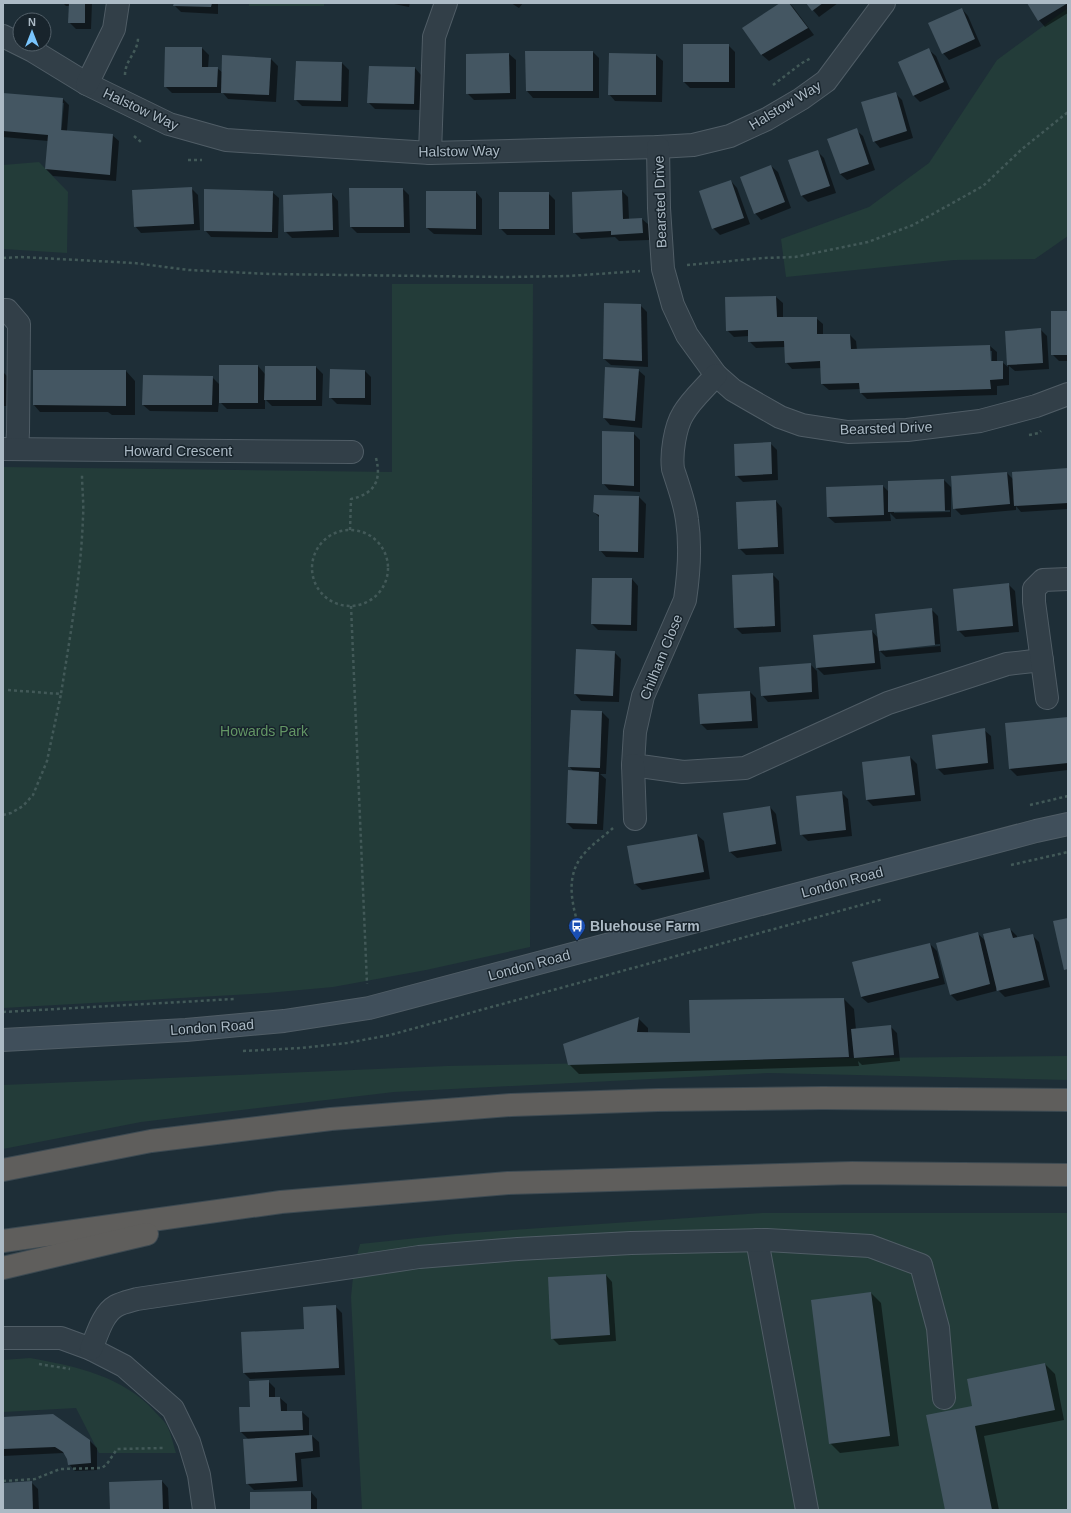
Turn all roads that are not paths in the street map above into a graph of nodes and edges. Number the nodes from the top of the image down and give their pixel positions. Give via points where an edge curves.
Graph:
1 (118, 3) edge
2 (446, 3) edge
3 (884, 3) edge
4 (3, 36) edge
5 (87, 84) junction
6 (658, 147) junction
7 (430, 153) junction
8 (3, 310) edge
9 (716, 375) junction
10 (1068, 394) edge
11 (10, 449) edge
12 (352, 452) dead end
13 (1068, 579) edge
14 (1042, 660) junction
15 (1047, 698) dead end
16 (633, 766) junction
17 (625, 823) road end
18 (1068, 824) edge
19 (3, 1040) edge
20 (1068, 1100) edge
21 (3, 1170) edge
22 (1068, 1175) edge
23 (281, 1202) junction
24 (757, 1240) junction
25 (3, 1241) edge
26 (3, 1268) edge
27 (3, 1338) edge
28 (91, 1349) junction
29 (944, 1398) dead end
30 (204, 1510) edge
31 (807, 1510) edge

1 - 5 street via 114,29
2 - 7 street via 434,37
3 - 6 street, Halstow Way via 826,81 801,99 767,119 730,136 693,146
4 - 5 street, Halstow Way
5 - 7 street, Halstow Way via 169,124 226,140
6 - 7 street, Halstow Way
6 - 9 street, Bearsted Drive via 664,269 673,305 687,335
8 - 11 street via 7,310 19,324 18,432
9 - 10 street, Bearsted Drive via 733,390 780,417 802,425 848,432 908,430 980,421 1036,406
9 - 16 street, Chilham Close via 682,414 673,448 673,469 687,519 690,554 687,585 685,600 643,696 635,732
11 - 12 street, Howard Crescent
13 - 14 street via 1043,580 1034,589
14 - 15 street
14 - 16 street via 1007,664 888,703 745,768 683,772
16 - 17 street, Chilham Close
18 - 19 main road, London Road via 368,1008 284,1022
20 - 21 highway via 823,1098 511,1105 331,1119 151,1141
22 - 23 highway via 852,1173 508,1183
23 - 25 highway
23 - 26 highway
24 - 28 street via 631,1243 426,1257 158,1295 115,1306 103,1321
24 - 29 street via 870,1246 921,1265 938,1328
24 - 31 street
27 - 28 street via 61,1338
28 - 30 street via 124,1366 173,1409 189,1442 199,1475

